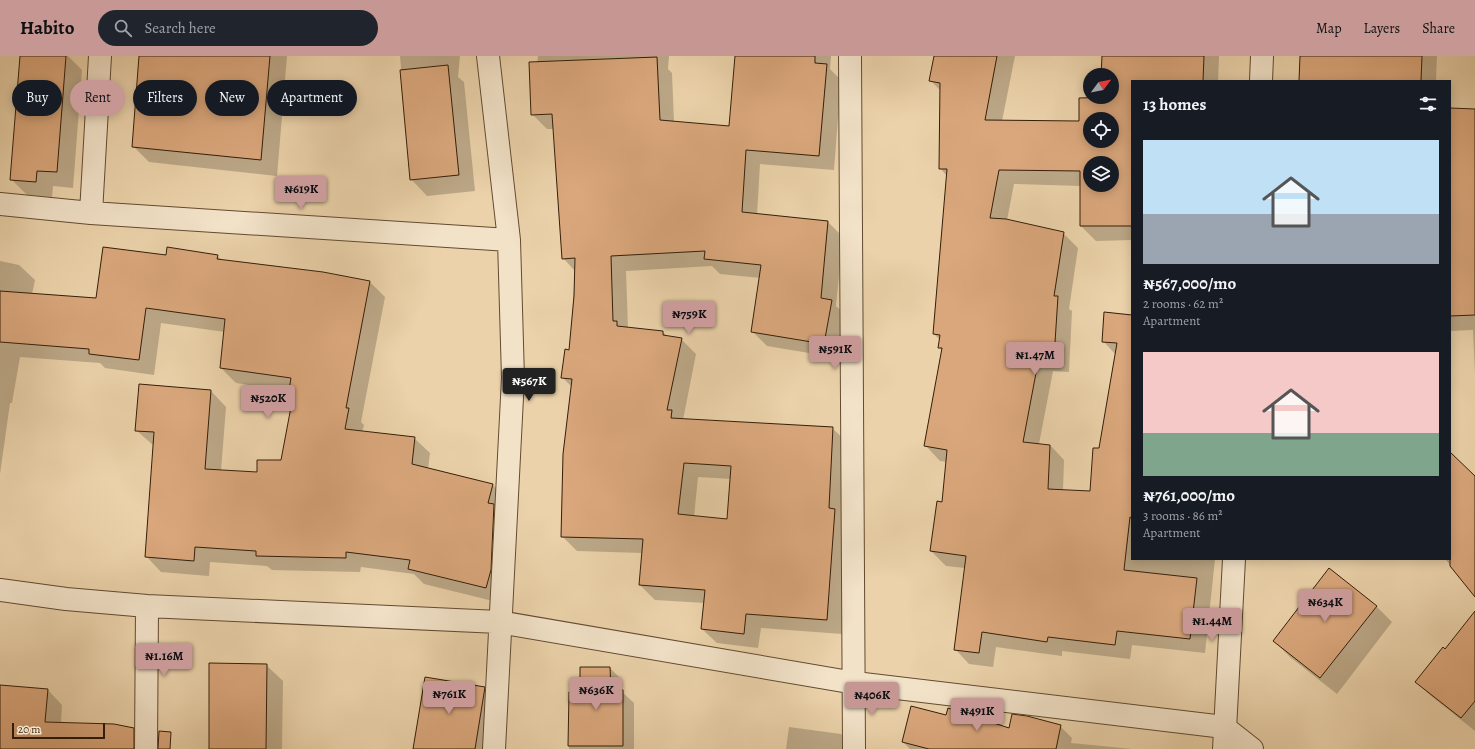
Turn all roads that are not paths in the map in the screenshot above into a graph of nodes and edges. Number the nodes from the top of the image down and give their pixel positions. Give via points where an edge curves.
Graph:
1 (100, 56) edge
2 (488, 56) edge
3 (850, 56) edge
4 (1262, 56) edge
5 (1260, 80) edge
6 (0, 204) edge
7 (90, 212) junction
8 (509, 240) junction
9 (1234, 560) edge
10 (0, 590) edge
11 (147, 606) junction
12 (500, 622) junction
13 (855, 683) junction
14 (1224, 727) junction
15 (146, 749) edge
16 (494, 749) edge
17 (854, 749) edge
18 (1224, 749) edge
19 (1252, 749) edge

1 - 7 street
2 - 8 street
3 - 13 street
4 - 5 street
6 - 7 street
7 - 8 street
8 - 12 street via 513,378
9 - 14 street
10 - 11 street
11 - 12 street
11 - 15 street
12 - 13 street
12 - 16 street
13 - 14 street
13 - 17 street
14 - 18 street
14 - 19 street

